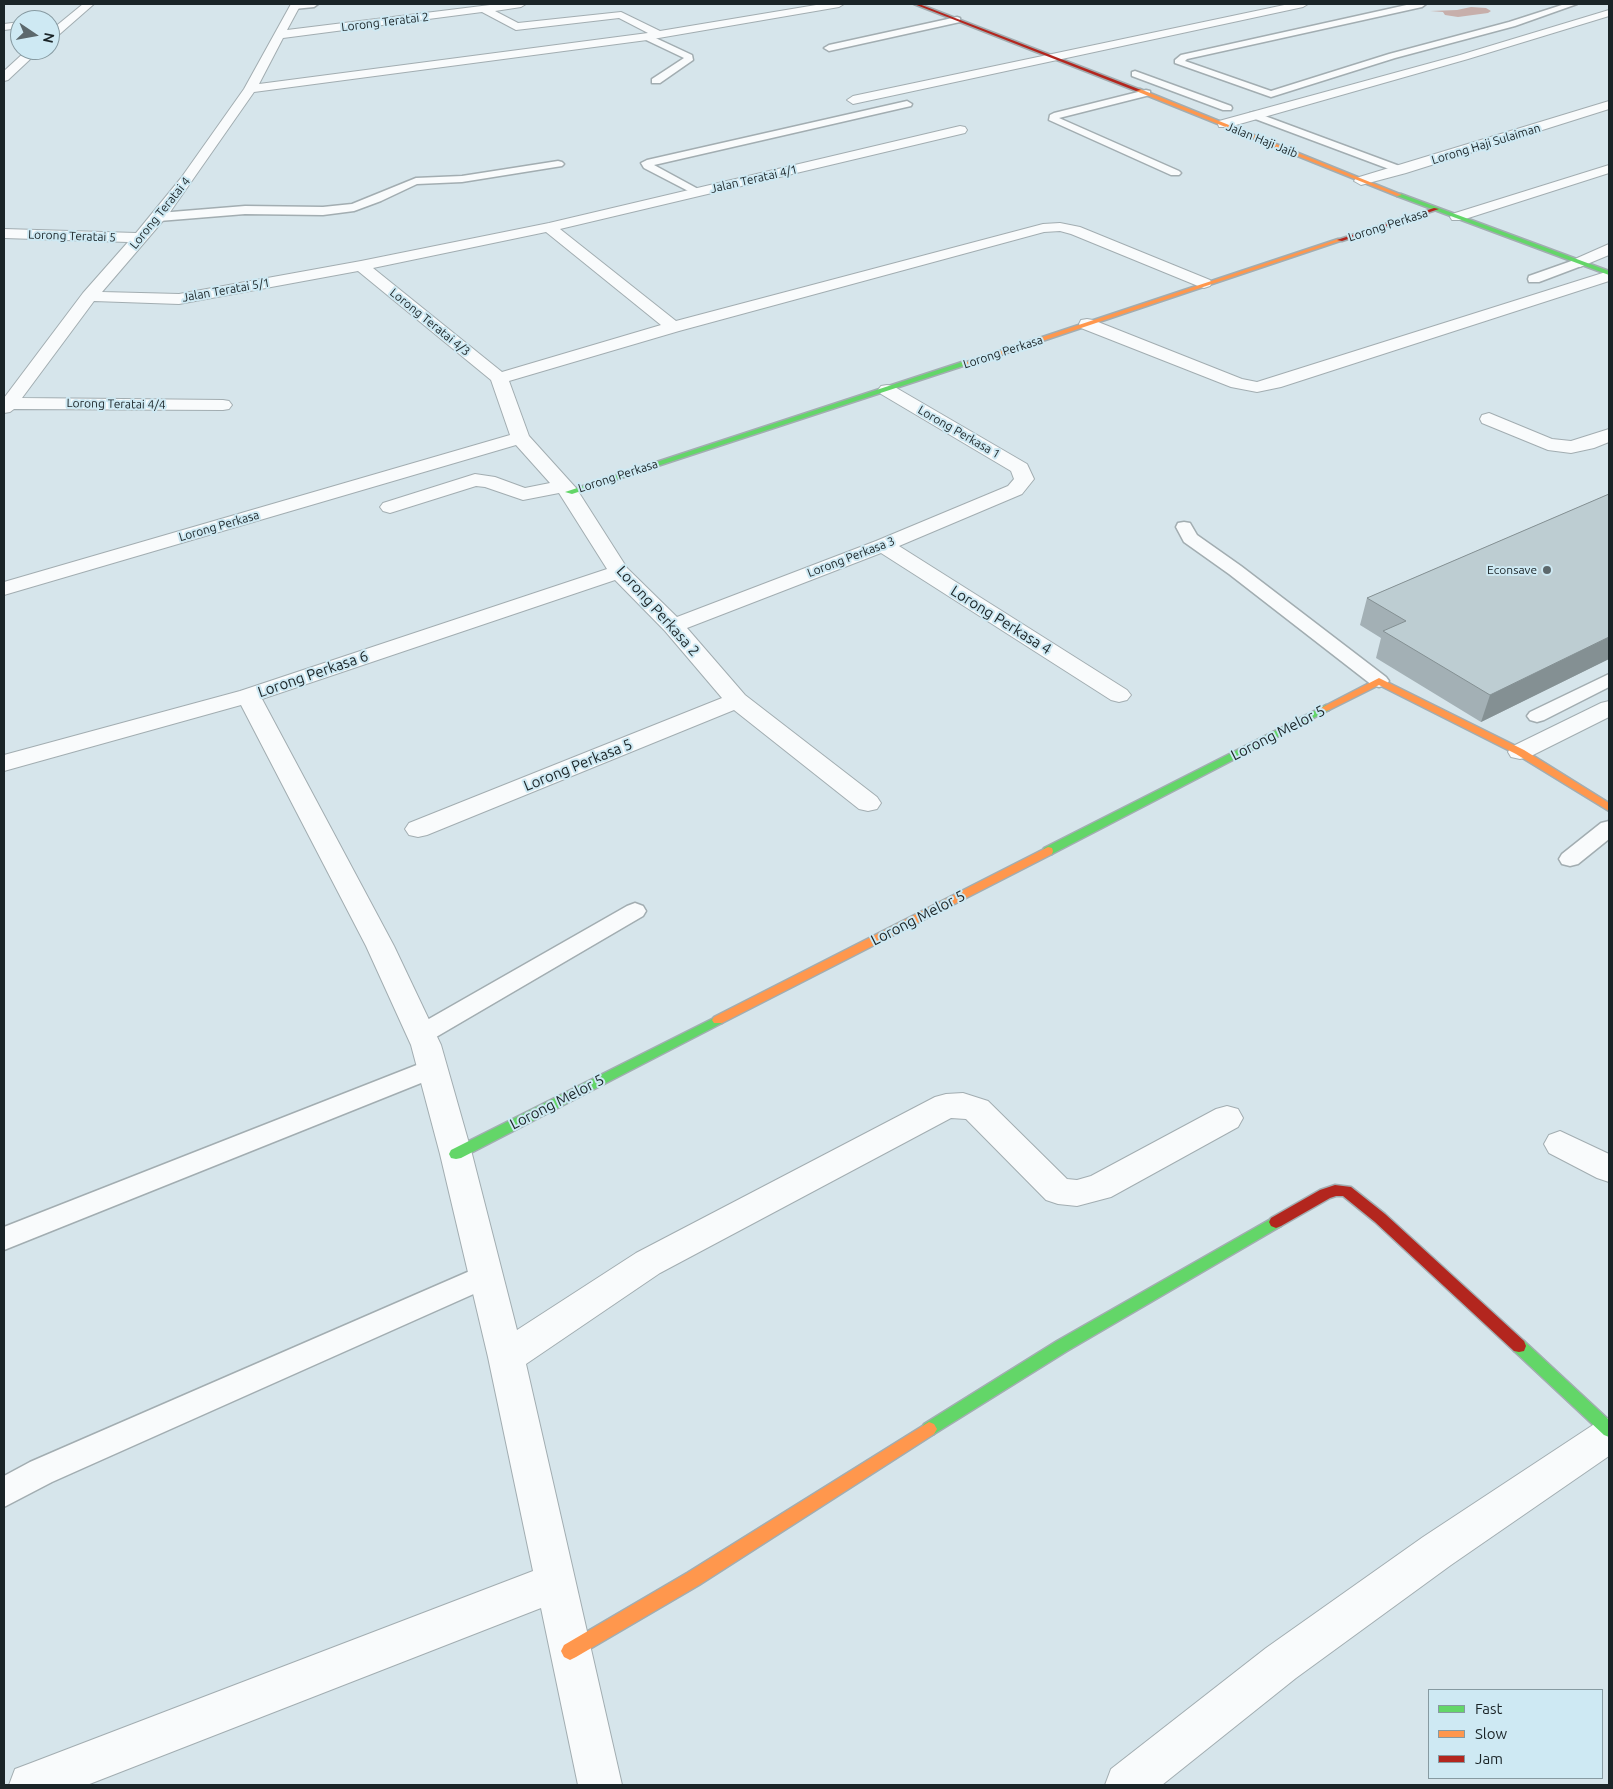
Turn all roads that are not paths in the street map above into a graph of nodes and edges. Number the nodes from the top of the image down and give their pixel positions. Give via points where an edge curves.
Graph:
1 (89, 4) edge
2 (314, 4) edge
3 (521, 4) edge
4 (839, 4) edge
5 (916, 4) edge
6 (1303, 4) edge
7 (1422, 4) edge
8 (1573, 4) edge
9 (295, 5) edge
10 (484, 9) junction
11 (1609, 13) edge
12 (957, 20) junction
13 (60, 22) edge
14 (67, 22) junction
15 (60, 28) edge
16 (278, 35) junction
17 (659, 35) junction
18 (647, 37) junction
19 (829, 48) dead end
20 (1055, 58) junction
21 (23, 60) edge
22 (1135, 74) dead end
23 (4, 77) edge
24 (656, 81) dead end
25 (250, 89) junction
26 (1255, 89) junction
27 (1240, 92) dead end
28 (1146, 93) junction
29 (1271, 94) junction
30 (1224, 96) dead end
31 (854, 100) dead end
32 (1207, 100) junction
33 (1252, 101) dead end
34 (907, 104) dead end
35 (1609, 105) edge
36 (1181, 107) junction
37 (1198, 114) junction
38 (1254, 115) junction
39 (1224, 124) junction
40 (960, 130) dead end
41 (558, 164) dead end
42 (1609, 169) edge
43 (1402, 170) junction
44 (1175, 173) dead end
45 (1362, 181) junction
46 (696, 192) junction
47 (1436, 210) junction
48 (159, 217) junction
49 (1457, 217) junction
50 (549, 227) junction
51 (4, 233) edge
52 (140, 238) junction
53 (1609, 249) edge
54 (1580, 262) junction
55 (361, 266) junction
56 (1609, 275) edge
57 (1534, 279) dead end
58 (1204, 283) junction
59 (89, 296) junction
60 (1087, 324) junction
61 (673, 327) junction
62 (498, 378) junction
63 (887, 390) junction
64 (7, 405) edge
65 (223, 405) dead end
66 (1489, 419) dead end
67 (1609, 436) edge
68 (520, 438) junction
69 (1024, 479) joint
70 (567, 489) junction
71 (390, 507) dead end
72 (1184, 527) dead end
73 (883, 545) junction
74 (619, 572) junction
75 (4, 589) edge
76 (672, 626) junction
77 (1609, 680) edge
78 (1380, 681) junction
79 (1120, 695) dead end
80 (248, 696) junction
81 (737, 700) junction
82 (1609, 708) edge
83 (1537, 716) dead end
84 (1520, 752) junction
85 (4, 764) edge
86 (868, 803) dead end
87 (1609, 808) edge
88 (1609, 828) edge
89 (418, 829) dead end
90 (1570, 859) dead end
91 (635, 911) dead end
92 (422, 1034) junction
93 (432, 1068) junction
94 (1227, 1118) dead end
95 (1560, 1144) dead end
96 (456, 1154) junction
97 (1609, 1169) edge
98 (4, 1240) edge
99 (486, 1276) junction
100 (506, 1357) junction
101 (1609, 1430) edge
102 (1609, 1435) edge
103 (4, 1492) edge
104 (555, 1582) junction
105 (570, 1651) junction
106 (32, 1785) edge
107 (600, 1785) edge
108 (1127, 1785) edge

1 - 14 street
2 - 9 lane
3 - 10 street, Lorong Teratai 2
4 - 17 street
5 - 12 street, Jalan Haji Jaib
6 - 20 street
7 - 26 lane via 1180,60 1180,63
8 - 29 lane
9 - 16 street, Lorong Teratai 4
10 - 16 street, Lorong Teratai 2
10 - 17 street via 516,27 621,14
11 - 38 street
12 - 19 lane
12 - 20 street, Jalan Haji Jaib
13 - 14 street
14 - 15 street
16 - 25 street, Lorong Teratai 4
17 - 18 street
18 - 24 lane via 689,57
18 - 25 street
20 - 28 street, Jalan Haji Jaib
20 - 31 street
21 - 23 street
22 - 32 lane
25 - 48 street, Lorong Teratai 4
26 - 27 lane
26 - 29 lane
28 - 36 street, Jalan Haji Jaib
28 - 44 lane via 1058,115 1054,120
29 - 33 lane
30 - 32 lane
32 - 36 lane
32 - 37 lane via 1231,106
34 - 46 lane via 648,163 648,166
35 - 43 street, Lorong Haji Sulaiman
36 - 37 street, Jalan Haji Jaib
37 - 39 street, Jalan Haji Jaib
38 - 39 street
38 - 43 lane
39 - 45 street, Jalan Haji Jaib
40 - 46 street, Jalan Teratai 4/1
41 - 48 lane via 416,181 369,202 323,211 245,210
42 - 49 street
43 - 45 street, Lorong Haji Sulaiman
45 - 47 street, Jalan Haji Jaib
46 - 50 street, Jalan Teratai 4/1
47 - 49 street, Jalan Haji Jaib
47 - 58 street, Lorong Perkasa
48 - 52 street, Lorong Teratai 4
49 - 54 street, Jalan Haji Jaib
50 - 55 street, Jalan Teratai 4/1
50 - 61 street
51 - 52 street, Lorong Teratai 5
52 - 59 street, Lorong Teratai 4
53 - 54 street
54 - 56 street, Jalan Haji Jaib
54 - 57 lane
55 - 59 street, Jalan Teratai 5/1 via 178,299
55 - 62 street, Lorong Teratai 4/3
56 - 60 street via 1275,384 1257,387 1237,383
58 - 60 street, Lorong Perkasa
58 - 61 street via 1075,230 1043,228
59 - 64 street, Lorong Teratai 4
60 - 63 street, Lorong Perkasa
61 - 62 street
62 - 68 street, Lorong Perkasa 2
63 - 69 street, Lorong Perkasa 1 via 1020,468
63 - 70 street, Lorong Perkasa
64 - 65 street, Lorong Teratai 4/4
66 - 67 street via 1548,444 1571,447
68 - 70 street, Lorong Perkasa 2
68 - 75 street, Lorong Perkasa
69 - 73 street, Lorong Perkasa 3 via 1015,490
70 - 71 street via 523,494 476,480
70 - 74 street, Lorong Perkasa 2
72 - 78 lane via 1190,538
73 - 76 street, Lorong Perkasa 3
73 - 79 street, Lorong Perkasa 4
74 - 76 street, Lorong Perkasa 2
74 - 80 street, Lorong Perkasa 6
76 - 81 street, Lorong Perkasa 2
77 - 83 lane
78 - 84 street
78 - 96 street, Lorong Melor 5
80 - 85 street, Lorong Perkasa 6
80 - 92 street via 380,946
81 - 86 street, Lorong Perkasa 2
81 - 89 street, Lorong Perkasa 5
82 - 84 street
84 - 87 street
88 - 90 lane
91 - 92 lane
92 - 93 street
93 - 96 street
93 - 98 lane
94 - 100 street via 1099,1188 1077,1193 1058,1191 977,1110 963,1105 946,1106 648,1263
95 - 97 street
96 - 99 street
99 - 100 street
99 - 103 lane via 41,1472
100 - 104 street
101 - 105 street via 1380,1218 1346,1191 1335,1190 1062,1346 693,1580
102 - 108 street via 1437,1550 1288,1657
104 - 105 street
104 - 106 street
105 - 107 street

